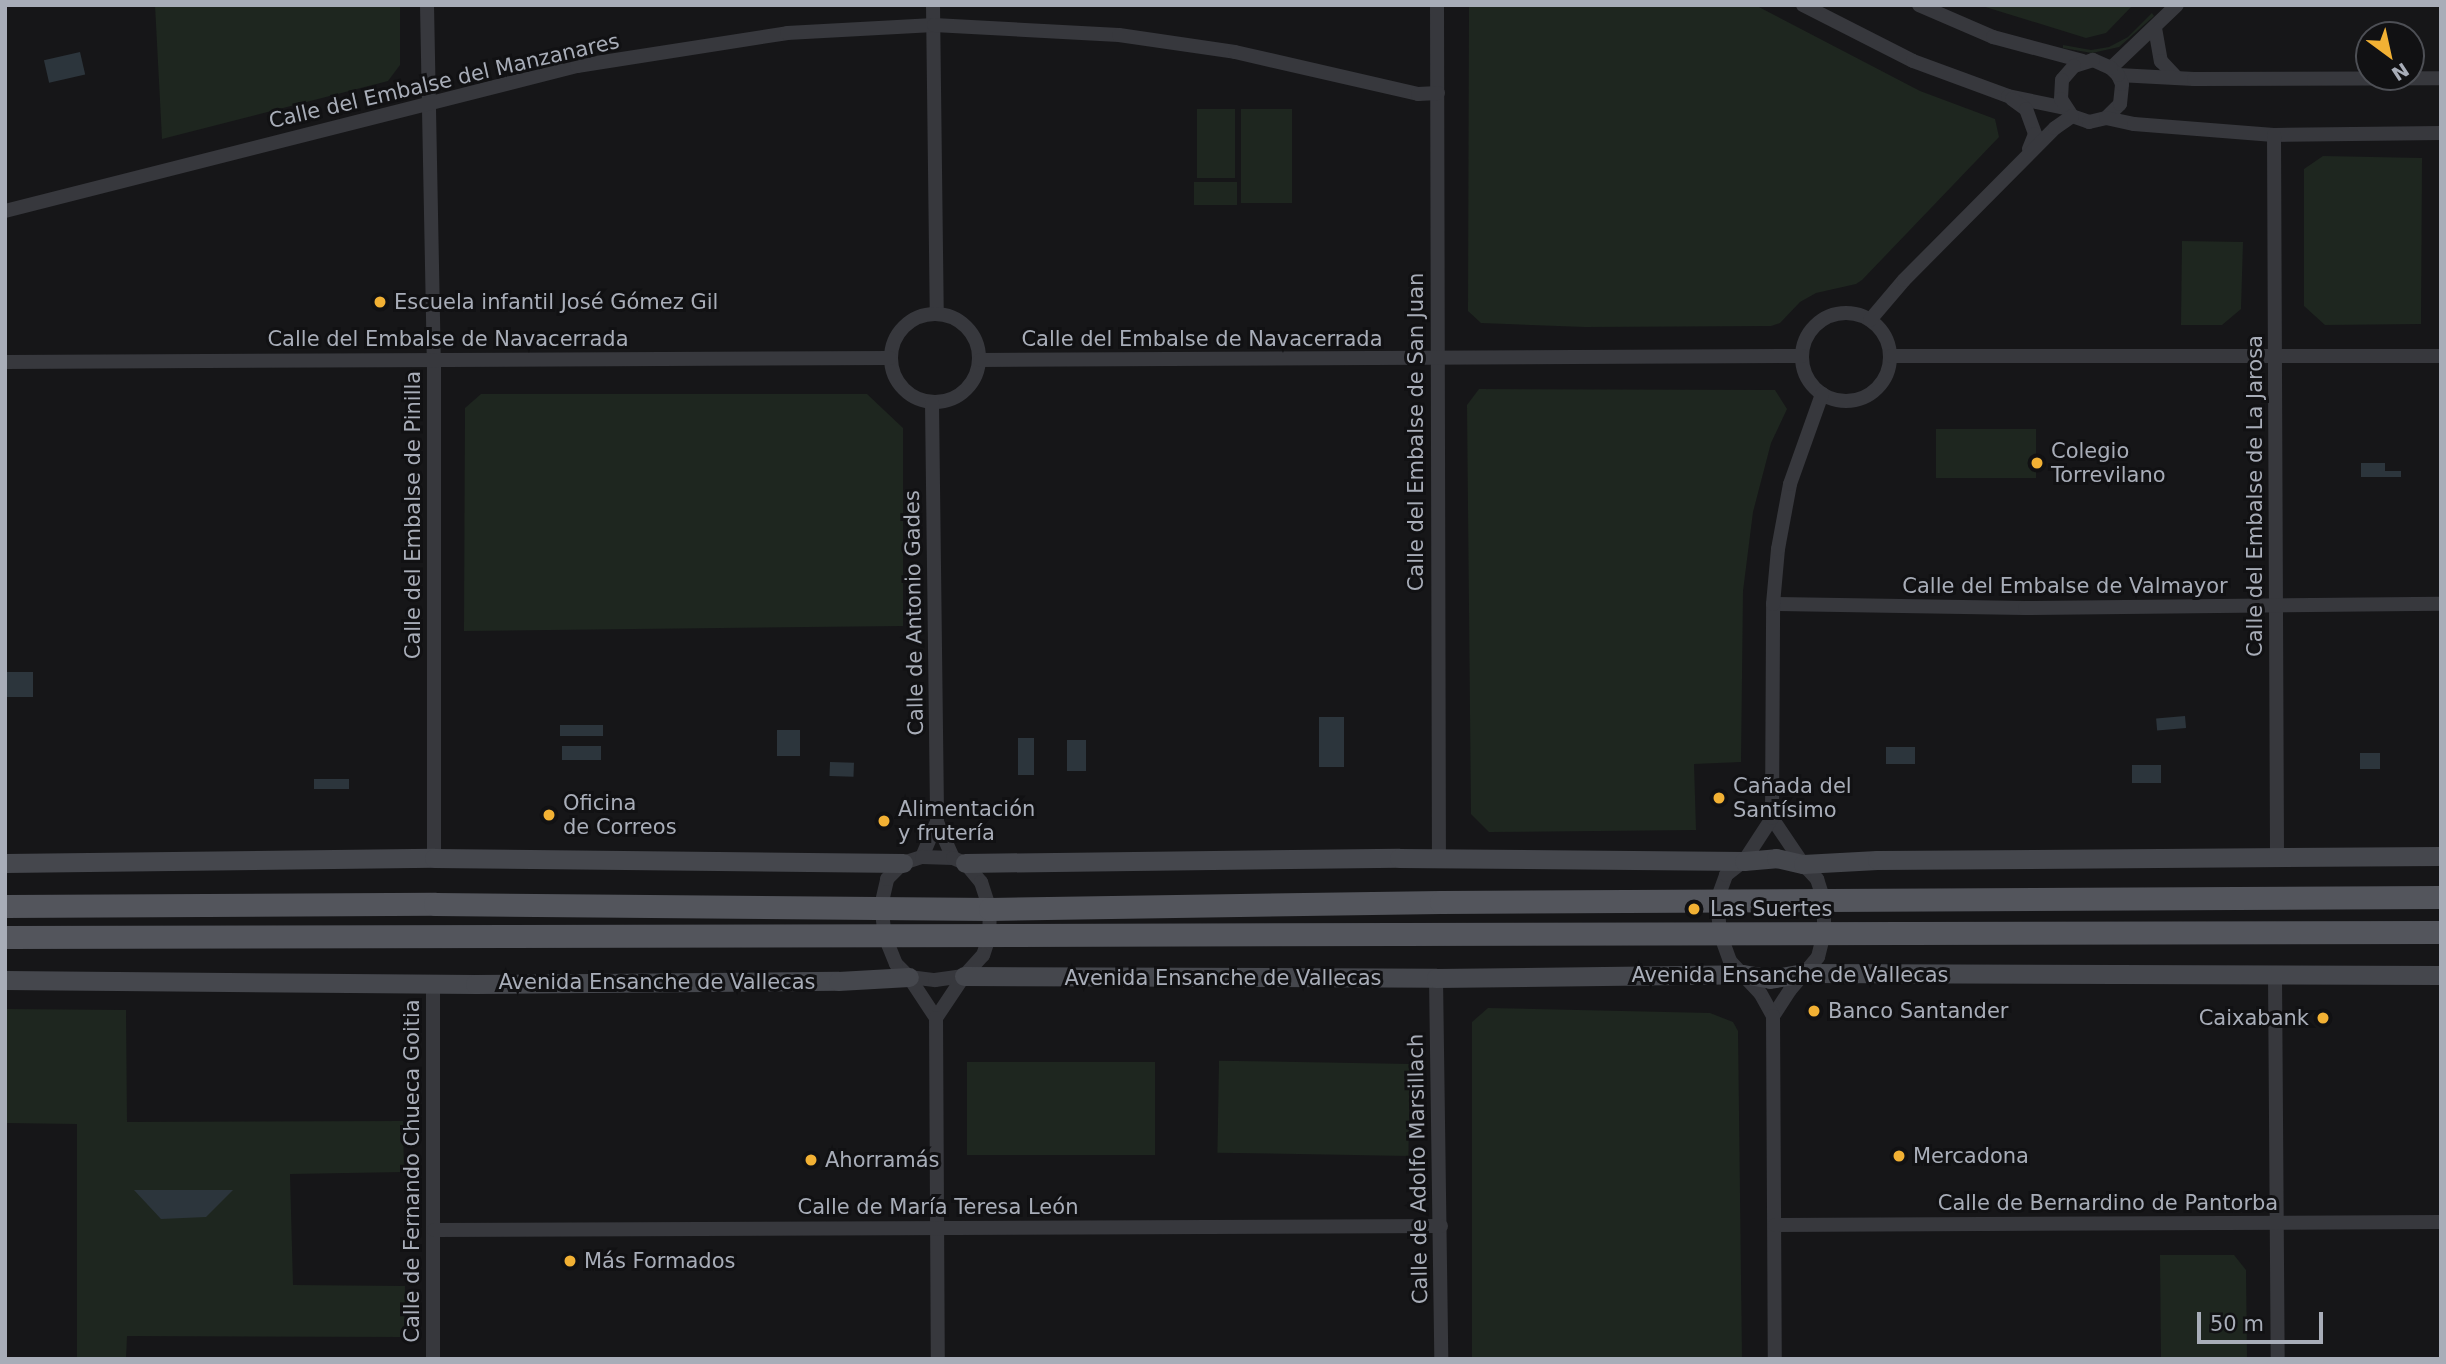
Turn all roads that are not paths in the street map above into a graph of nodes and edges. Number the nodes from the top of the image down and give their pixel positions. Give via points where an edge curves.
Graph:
1 (427, 5) edge
2 (933, 5) edge
3 (1437, 5) edge
4 (1803, 5) edge
5 (1919, 5) edge
6 (2177, 5) edge
7 (933, 25) junction
8 (2155, 28) junction
9 (2083, 61) junction
10 (2114, 71) junction
11 (2176, 77) junction
12 (2441, 78) edge
13 (1438, 93) junction
14 (2008, 96) junction
15 (427, 103) junction
16 (2069, 112) junction
17 (2106, 118) junction
18 (2441, 134) edge
19 (2274, 135) junction
20 (2027, 156) junction
21 (5, 211) edge
22 (937, 314) junction
23 (1870, 320) junction
24 (1802, 356) junction
25 (1891, 356) junction
26 (2276, 356) junction
27 (2441, 356) edge
28 (890, 358) junction
29 (980, 360) junction
30 (1436, 360) junction
31 (434, 361) junction
32 (5, 362) edge
33 (1822, 394) junction
34 (932, 403) junction
35 (1773, 604) junction
36 (2441, 604) edge
37 (2276, 607) junction
38 (1772, 818) junction
39 (937, 822) junction
40 (2441, 856) edge
41 (2277, 857) junction
42 (434, 858) junction
43 (1439, 858) junction
44 (912, 860) junction
45 (959, 861) junction
46 (1744, 861) junction
47 (5, 863) edge
48 (1802, 864) junction
49 (2441, 897) edge
50 (1717, 900) junction
51 (1824, 900) junction
52 (5, 906) edge
53 (881, 906) junction
54 (990, 909) junction
55 (2441, 932) edge
56 (1720, 933) junction
57 (1824, 933) junction
58 (5, 937) edge
59 (885, 937) junction
60 (989, 937) junction
61 (1804, 973) junction
62 (1743, 974) junction
63 (2275, 975) junction
64 (2441, 975) edge
65 (964, 976) junction
66 (909, 977) junction
67 (1437, 978) junction
68 (5, 980) edge
69 (433, 982) junction
70 (1773, 1016) junction
71 (936, 1018) junction
72 (2278, 1222) junction
73 (2441, 1222) edge
74 (1775, 1225) junction
75 (1441, 1226) junction
76 (937, 1228) junction
77 (435, 1230) junction
78 (433, 1359) edge
79 (938, 1359) edge
80 (1441, 1359) edge
81 (1775, 1359) edge
82 (2278, 1359) edge

1 - 15 street, Calle del Embalse de Pinilla
2 - 7 street
3 - 13 street, Calle del Embalse de San Juan
4 - 14 street via 1913,61
5 - 9 street via 1993,37
6 - 8 street
7 - 13 street, Calle del Embalse del Manzanares via 1119,35 1235,52 1418,94
7 - 15 street, Calle del Embalse del Manzanares via 738,40 577,66
7 - 22 street
8 - 10 street
8 - 11 street via 2161,61
9 - 10 street via 2093,60
9 - 16 street via 2062,80 2061,99
10 - 11 street
10 - 17 street via 2122,84 2120,104
11 - 12 street
13 - 30 street, Calle del Embalse de San Juan
14 - 16 street
14 - 20 street via 2026,109 2035,134
15 - 21 street, Calle del Embalse del Manzanares
15 - 31 street, Calle del Embalse de Pinilla
16 - 17 street via 2089,122
16 - 20 street
17 - 19 street
18 - 19 street
19 - 26 street, Calle del Embalse de La Jarosa
20 - 23 street via 1904,279
22 - 28 street via 909,323 898,334
22 - 29 street via 955,319 967,329
23 - 24 street via 1844,313 1820,322
23 - 25 street via 1881,329
24 - 30 street, Calle del Embalse de Navacerrada
24 - 33 street via 1808,377
25 - 26 street
25 - 33 street via 1883,382 1862,398 1834,400
26 - 27 street
26 - 37 street, Calle del Embalse de La Jarosa
28 - 31 street, Calle del Embalse de Navacerrada
28 - 34 street via 895,379 910,396
29 - 30 street, Calle del Embalse de Navacerrada
29 - 34 street via 967,389 947,401
30 - 43 street, Calle del Embalse de San Juan
31 - 32 street, Calle del Embalse de Navacerrada
31 - 42 street, Calle del Embalse de Pinilla
33 - 35 street via 1790,484
34 - 39 street, Calle de Antonio Gades
35 - 37 street, Calle del Embalse de Valmayor
35 - 38 street
36 - 37 street, Calle del Embalse de Valmayor
37 - 41 street, Calle del Embalse de La Jarosa
38 - 46 street
38 - 48 street
39 - 44 street, Calle de Antonio Gades
39 - 45 street, Calle de Antonio Gades
40 - 41 street
41 - 48 street
42 - 44 street
42 - 47 street
43 - 45 street
43 - 46 street
44 - 45 street
44 - 53 street, Calle de Antonio Gades via 887,879
45 - 54 street, Calle de Antonio Gades via 981,882
46 - 48 street via 1776,858
46 - 50 street via 1726,876
48 - 51 street via 1817,879
49 - 51 main road
50 - 51 main road
50 - 54 main road
50 - 56 street
51 - 57 street
52 - 53 main road
53 - 54 main road
53 - 59 street, Calle de Antonio Gades
54 - 60 street, Calle de Antonio Gades
55 - 57 main road, Avenida Ensanche de Vallecas
56 - 57 main road, Avenida Ensanche de Vallecas
56 - 60 main road, Avenida Ensanche de Vallecas
56 - 62 street via 1730,961
57 - 61 street via 1818,957
58 - 59 main road, Avenida Ensanche de Vallecas
59 - 60 main road, Avenida Ensanche de Vallecas
59 - 66 street, Calle de Antonio Gades via 896,964
60 - 65 street, Calle de Antonio Gades via 983,955
61 - 62 street, Avenida Ensanche de Vallecas via 1770,979
61 - 63 street, Avenida Ensanche de Vallecas
61 - 70 street
62 - 67 street, Avenida Ensanche de Vallecas
62 - 70 street
63 - 64 street, Avenida Ensanche de Vallecas
63 - 72 street
65 - 66 street, Avenida Ensanche de Vallecas
65 - 67 street, Avenida Ensanche de Vallecas
65 - 71 street, Calle de Antonio Gades
66 - 69 street, Avenida Ensanche de Vallecas
66 - 71 street, Calle de Antonio Gades
67 - 75 street, Calle de Adolfo Marsillach
68 - 69 street, Avenida Ensanche de Vallecas
69 - 77 street, Calle de Fernando Chueca Goitia
70 - 74 street
71 - 76 street
72 - 73 street, Calle de Bernardino de Pantorba
72 - 74 street, Calle de Bernardino de Pantorba
72 - 82 street
74 - 81 street
75 - 76 street, Calle de María Teresa León
75 - 80 street, Calle de Adolfo Marsillach
76 - 77 street, Calle de María Teresa León
76 - 79 street
77 - 78 street, Calle de Fernando Chueca Goitia

